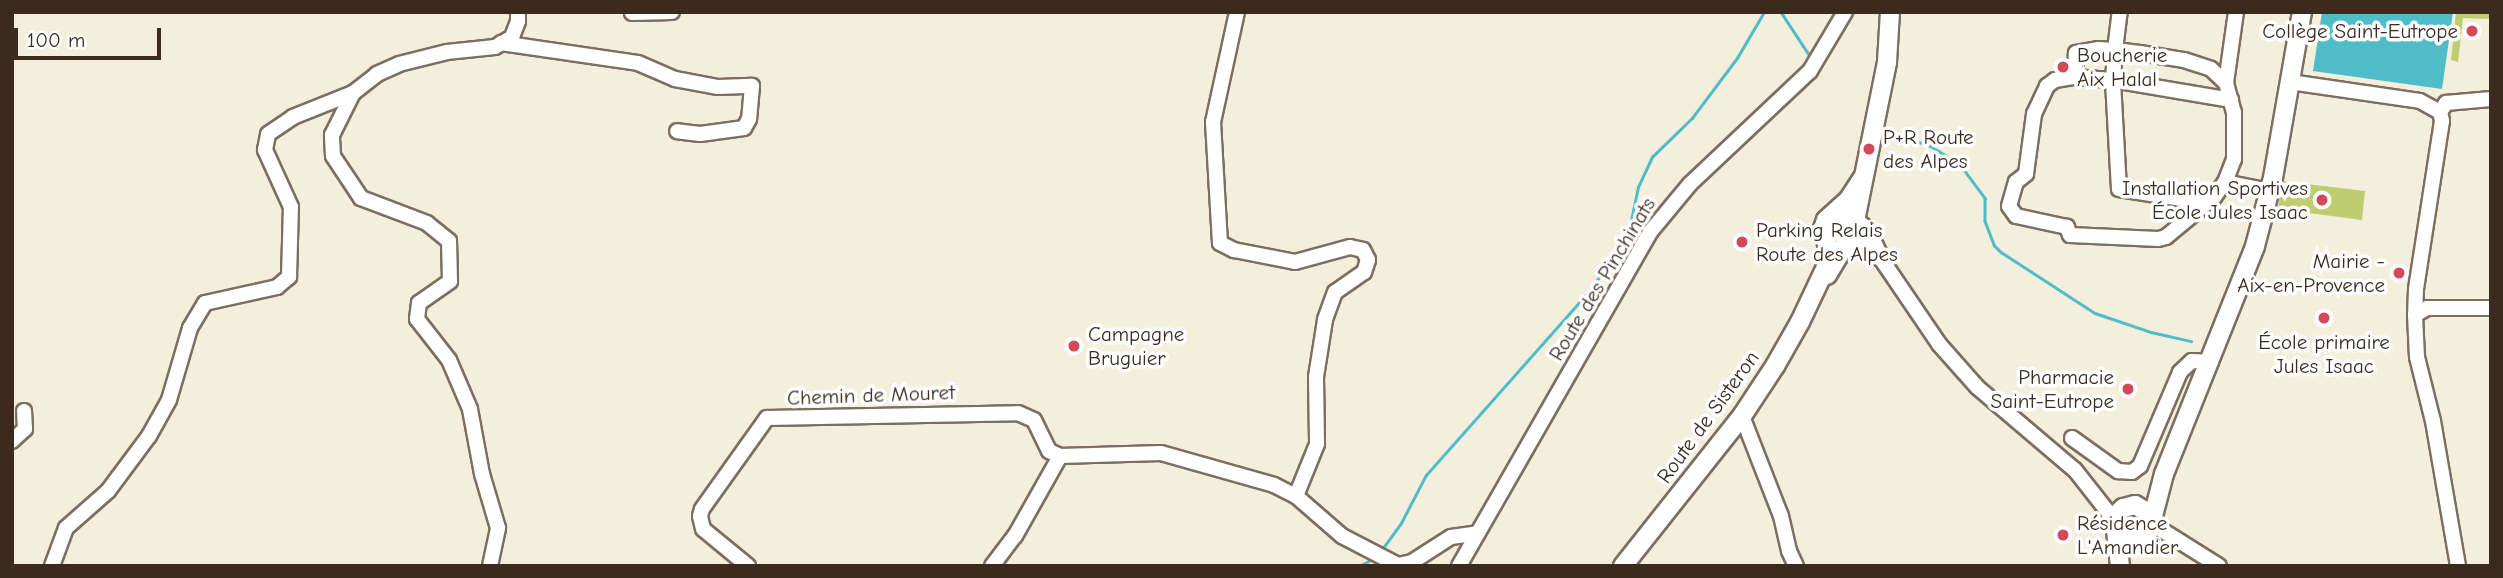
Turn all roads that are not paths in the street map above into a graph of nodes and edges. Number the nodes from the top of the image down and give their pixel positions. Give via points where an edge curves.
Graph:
1 (518, 12) edge
2 (671, 12) edge
3 (1237, 12) edge
4 (1845, 12) edge
5 (1890, 12) edge
6 (2120, 12) edge
7 (2236, 12) edge
8 (2302, 12) edge
9 (632, 13) edge
10 (501, 43) junction
11 (2115, 50) junction
12 (2075, 77) junction
13 (2113, 80) junction
14 (2290, 82) junction
15 (2226, 83) junction
16 (353, 93) junction
17 (2491, 99) edge
18 (2231, 100) junction
19 (2440, 112) junction
20 (677, 131) dead end
21 (1862, 179) junction
22 (2224, 183) junction
23 (2270, 191) junction
24 (2207, 203) junction
25 (1832, 217) junction
26 (1852, 233) junction
27 (1884, 263) junction
28 (1818, 288) junction
29 (2419, 307) junction
30 (2491, 308) edge
31 (2211, 362) junction
32 (24, 411) dead end
33 (1742, 416) junction
34 (12, 441) edge
35 (1060, 456) junction
36 (2073, 469) junction
37 (2164, 474) junction
38 (1296, 496) junction
39 (2123, 517) junction
40 (2146, 531) junction
41 (1478, 533) junction
42 (52, 566) edge
43 (489, 566) edge
44 (748, 566) edge
45 (992, 566) edge
46 (1459, 566) edge
47 (1623, 566) edge
48 (1796, 566) edge
49 (2122, 566) edge
50 (2204, 566) edge
51 (2219, 566) edge
52 (2458, 566) edge

1 - 10 street via 512,37
2 - 9 street
3 - 38 street via 1213,122 1220,243 1295,262 1350,247 1363,250 1368,260 1364,272 1335,292 1325,320 1316,377 1317,444
4 - 41 street, Route des Pinchinats via 1810,71 1690,184 1651,231
5 - 21 main road, Route de Sisteron via 1887,62
6 - 11 street
7 - 15 street
8 - 14 main road
10 - 16 street via 399,64
10 - 20 street via 638,63 675,79 718,87 752,86 750,119 744,128 699,134
11 - 12 street via 2080,50
11 - 13 street
11 - 15 street via 2185,60 2211,69
12 - 13 street
12 - 24 street via 2056,80 2040,97 2026,174 2016,182 2011,213 2067,227 2070,235 2158,239 2186,223
13 - 18 street
13 - 24 street via 2119,189
14 - 19 street via 2420,101
14 - 23 main road
15 - 18 street
16 - 42 street via 293,117 268,134 265,150 291,206 289,277 277,287 205,303 190,328 169,400 149,436 108,491 66,528
16 - 43 street via 332,135 332,156 345,178 361,198 427,223 449,241 450,281 419,303 417,320 449,360 470,408 498,528
17 - 19 street via 2446,103
18 - 22 street via 2234,159
19 - 29 street
21 - 25 main road, Route de Sisteron
21 - 26 main road, Route de Sisteron
22 - 23 street
22 - 24 street
23 - 31 main road
25 - 26 street via 1847,222
25 - 28 main road, Route de Sisteron via 1828,256
26 - 27 street
26 - 27 street via 1870,233
26 - 28 main road, Route de Sisteron
27 - 36 street via 1939,344 1969,378
28 - 33 main road, Route de Sisteron
29 - 30 street
29 - 52 street via 2417,357
31 - 36 street via 2192,361 2180,372 2140,466 2122,472 2079,443
31 - 37 main road
32 - 34 street via 25,429
33 - 47 main road, Route de Sisteron
33 - 48 street
35 - 38 street via 1161,453 1274,485
35 - 44 street, Chemin de Mouret via 1049,451 1034,420 1018,413 767,418 700,516 703,529
35 - 45 street via 1015,536
36 - 39 street
37 - 39 main road
37 - 40 main road
38 - 41 street via 1342,536 1398,565 1412,562 1451,537
39 - 40 main road via 2149,513
39 - 40 main road via 2125,540
39 - 49 main road
40 - 49 main road
40 - 50 street
40 - 51 street
41 - 46 street, Route des Pinchinats

